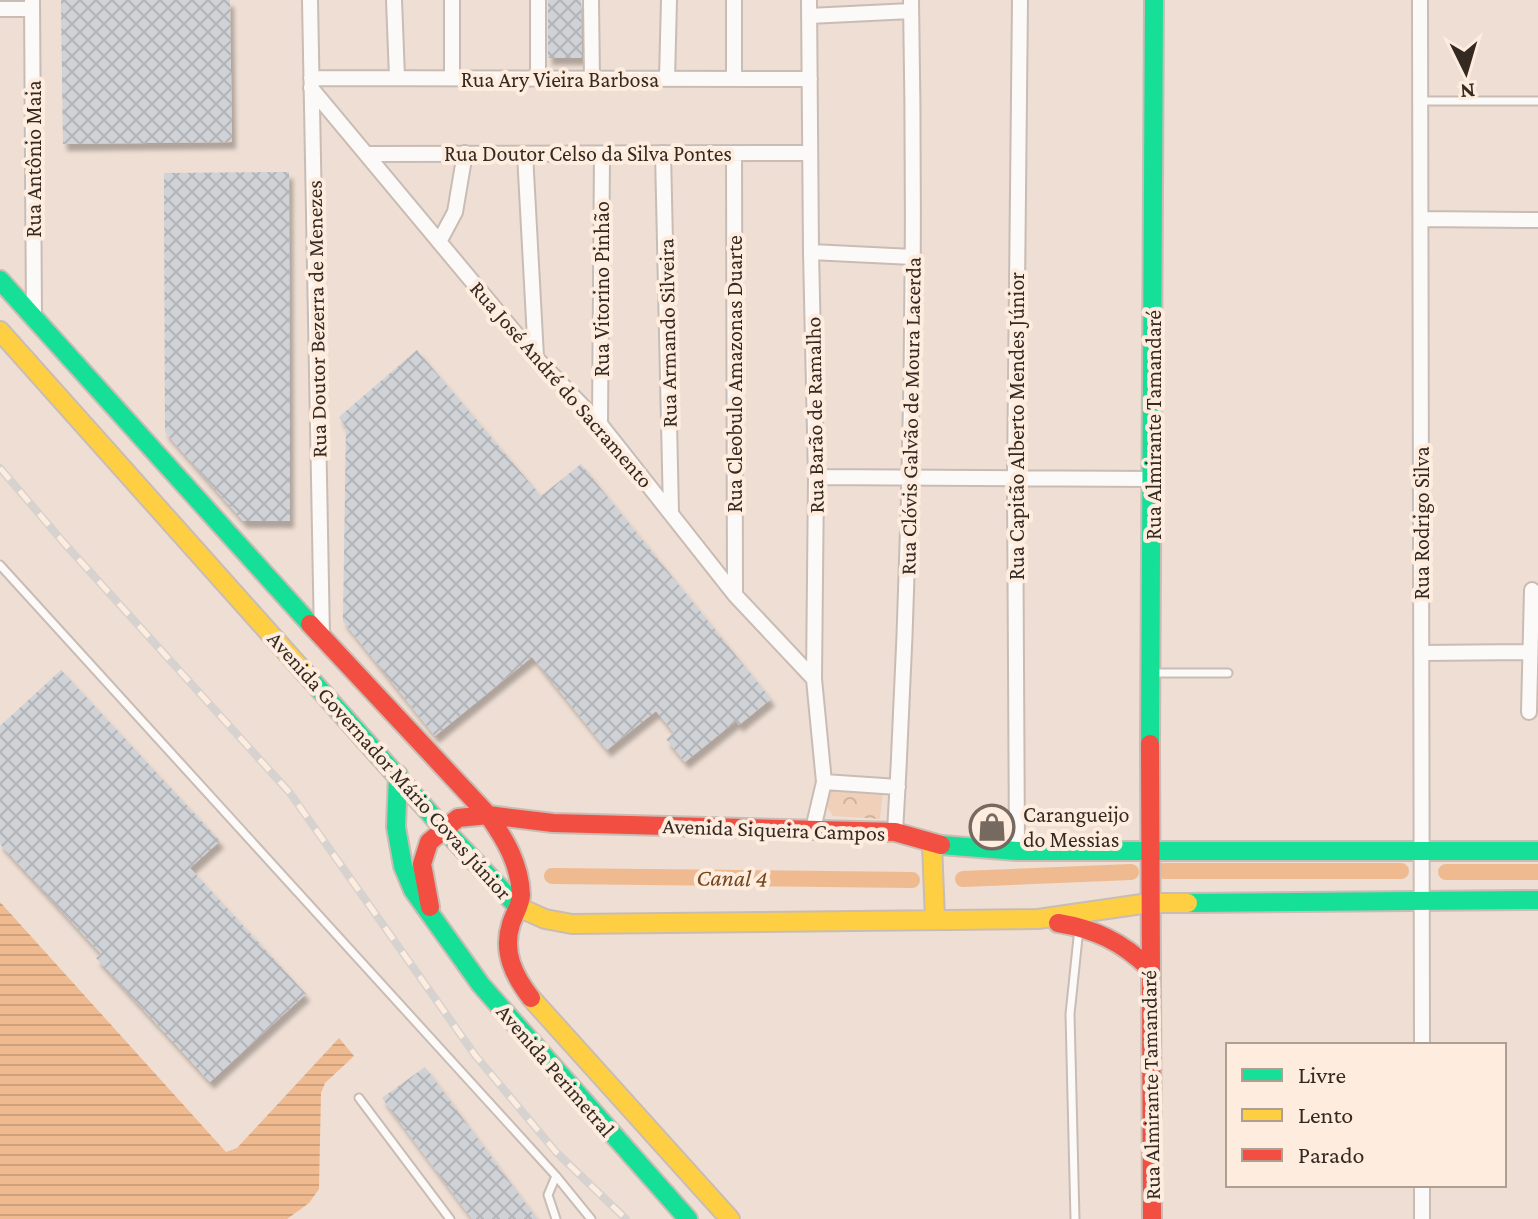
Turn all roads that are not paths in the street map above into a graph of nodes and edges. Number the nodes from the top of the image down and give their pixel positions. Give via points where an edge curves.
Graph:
1 (310, 0) edge
2 (394, 0) edge
3 (452, 0) edge
4 (538, 0) edge
5 (591, 0) edge
6 (669, 0) edge
7 (734, 0) edge
8 (809, 0) edge
9 (1020, 0) edge
10 (1154, 0) edge
11 (1420, 0) edge
12 (32, 4) edge
13 (911, 5) edge
14 (0, 9) edge
15 (809, 16) junction
16 (397, 77) junction
17 (452, 78) junction
18 (538, 78) junction
19 (592, 79) junction
20 (667, 79) junction
21 (734, 79) junction
22 (810, 79) junction
23 (311, 83) junction
24 (1420, 101) junction
25 (1538, 101) edge
26 (465, 153) junction
27 (663, 153) junction
28 (734, 153) junction
29 (810, 153) junction
30 (367, 154) junction
31 (525, 154) junction
32 (602, 154) junction
33 (1421, 219) junction
34 (1538, 220) edge
35 (439, 242) junction
36 (811, 252) junction
37 (913, 257) junction
38 (0, 280) edge
39 (34, 318) junction
40 (0, 331) edge
41 (536, 358) junction
42 (600, 424) junction
43 (816, 477) junction
44 (911, 478) junction
45 (1015, 479) junction
46 (1153, 479) junction
47 (671, 512) junction
48 (0, 565) edge
49 (1532, 590) dead end
50 (735, 595) junction
51 (322, 638) junction
52 (1530, 652) junction
53 (1422, 653) junction
54 (1151, 673) junction
55 (1228, 673) dead end
56 (814, 679) junction
57 (1529, 712) dead end
58 (398, 775) junction
59 (824, 782) junction
60 (898, 787) junction
61 (488, 815) junction
62 (443, 828) junction
63 (813, 829) junction
64 (895, 832) junction
65 (932, 850) junction
66 (1017, 851) junction
67 (1538, 851) edge
68 (1150, 855) junction
69 (1422, 856) junction
70 (1422, 898) junction
71 (1149, 900) junction
72 (1538, 900) edge
73 (518, 907) junction
74 (935, 912) junction
75 (431, 916) junction
76 (1038, 919) junction
77 (1080, 926) junction
78 (1149, 968) junction
79 (1422, 1043) edge
80 (359, 1098) dead end
81 (556, 1176) junction
82 (1422, 1187) edge
83 (450, 1219) edge
84 (556, 1219) edge
85 (591, 1219) edge
86 (688, 1219) edge
87 (730, 1219) edge
88 (1075, 1219) edge
89 (1152, 1219) edge
90 (1422, 1219) edge

1 - 23 street, Rua Doutor Bezerra de Menezes
2 - 16 street
3 - 17 street
4 - 18 street
5 - 19 street
6 - 20 street
7 - 21 street
8 - 15 street, Rua Barão de Ramalho
9 - 45 street, Rua Capitão Alberto Mendes Júnior
10 - 46 main road, Rua Almirante Tamandaré
11 - 24 street, Rua Rodrigo Silva
12 - 14 street
12 - 39 street, Rua Antônio Maia
13 - 15 street
13 - 37 street, Rua Clóvis Galvão de Moura Lacerda
15 - 22 street, Rua Barão de Ramalho
16 - 17 street, Rua Ary Vieira Barbosa
16 - 23 street, Rua Ary Vieira Barbosa
17 - 18 street, Rua Ary Vieira Barbosa
18 - 19 street, Rua Ary Vieira Barbosa
19 - 20 street, Rua Ary Vieira Barbosa
20 - 21 street, Rua Ary Vieira Barbosa
21 - 22 street, Rua Ary Vieira Barbosa
22 - 29 street, Rua Barão de Ramalho
23 - 30 street, Rua José André do Sacramento
23 - 51 street, Rua Doutor Bezerra de Menezes
24 - 25 lane
24 - 33 street, Rua Rodrigo Silva
26 - 30 street, Rua Doutor Celso da Silva Pontes
26 - 31 street, Rua Doutor Celso da Silva Pontes
26 - 35 street via 455,212
27 - 28 street, Rua Doutor Celso da Silva Pontes
27 - 32 street, Rua Doutor Celso da Silva Pontes
27 - 47 street, Rua Armando Silveira
28 - 29 street, Rua Doutor Celso da Silva Pontes
28 - 50 street, Rua Cleobulo Amazonas Duarte
29 - 36 street, Rua Barão de Ramalho
30 - 35 street, Rua José André do Sacramento
31 - 32 street, Rua Doutor Celso da Silva Pontes
31 - 41 street
32 - 42 street, Rua Vitorino Pinhão
33 - 34 street
33 - 53 street, Rua Rodrigo Silva
35 - 41 street, Rua José André do Sacramento
36 - 37 street
36 - 43 street, Rua Barão de Ramalho
37 - 44 street, Rua Clóvis Galvão de Moura Lacerda
38 - 39 main road, Avenida Governador Mário Covas Júnior
39 - 51 main road, Avenida Governador Mário Covas Júnior
40 - 58 main road, Avenida Governador Mário Covas Júnior
41 - 42 street, Rua José André do Sacramento
42 - 47 street, Rua José André do Sacramento
43 - 44 street
43 - 56 street, Rua Barão de Ramalho
44 - 45 street
44 - 60 street, Rua Clóvis Galvão de Moura Lacerda
45 - 46 street
45 - 66 street, Rua Capitão Alberto Mendes Júnior
46 - 54 main road, Rua Almirante Tamandaré
47 - 50 street, Rua José André do Sacramento
48 - 81 lane
49 - 52 street
50 - 56 street, Rua José André do Sacramento
51 - 61 main road, Avenida Governador Mário Covas Júnior
52 - 53 street
52 - 57 street
53 - 69 street, Rua Rodrigo Silva
54 - 55 lane
54 - 68 main road, Rua Almirante Tamandaré
56 - 59 street, Rua Barão de Ramalho
58 - 62 main road, Avenida Governador Mário Covas Júnior
58 - 75 main road, Avenida Perimetral via 396,827 403,866
59 - 60 street
59 - 63 street, Rua Barão de Ramalho
60 - 64 street, Rua Clóvis Galvão de Moura Lacerda
61 - 62 main road, Avenida Siqueira Campos via 458,818
61 - 63 main road, Avenida Siqueira Campos via 553,823
61 - 73 main road, Avenida Governador Mário Covas Júnior via 517,867
62 - 73 main road, Avenida Governador Mário Covas Júnior
62 - 75 main road via 429,842 422,864
63 - 64 main road, Avenida Siqueira Campos
64 - 65 main road, Avenida Siqueira Campos
65 - 66 main road, Avenida Siqueira Campos
65 - 74 main road
66 - 68 main road, Avenida Siqueira Campos
67 - 69 main road, Avenida Siqueira Campos
68 - 69 main road, Avenida Siqueira Campos
68 - 71 main road, Rua Almirante Tamandaré
69 - 70 street, Rua Rodrigo Silva
70 - 71 main road
70 - 72 main road
70 - 79 street, Rua Rodrigo Silva
71 - 76 main road
71 - 78 main road, Rua Almirante Tamandaré
73 - 74 main road via 572,924
73 - 87 main road, Avenida Perimetral via 507,947 513,972 529,996
74 - 76 main road
75 - 86 main road, Avenida Perimetral via 481,985
76 - 77 main road
77 - 78 main road via 1108,935
77 - 88 lane via 1070,1014
78 - 89 main road, Rua Almirante Tamandaré
80 - 83 lane
81 - 84 lane via 548,1195
81 - 85 lane
82 - 90 street

